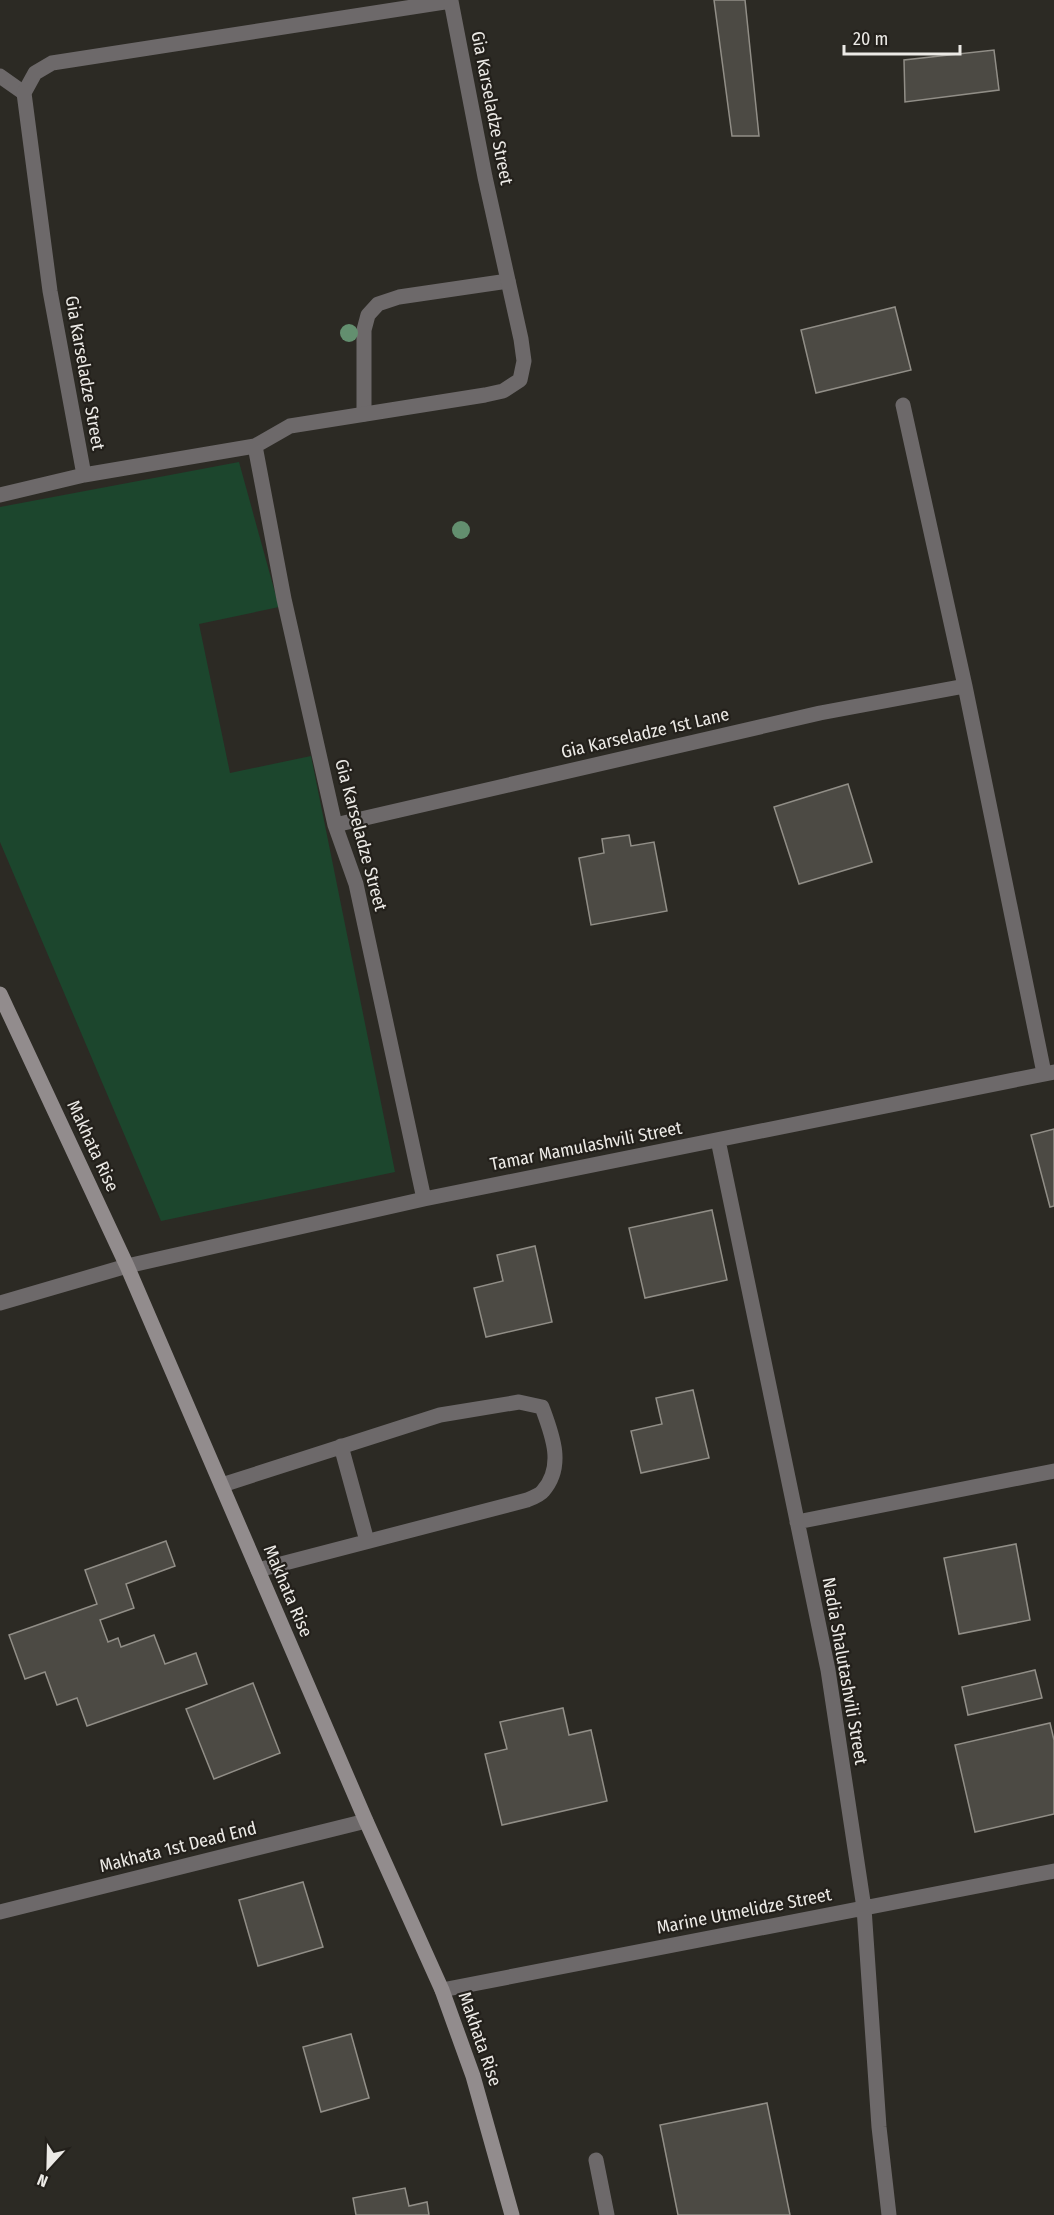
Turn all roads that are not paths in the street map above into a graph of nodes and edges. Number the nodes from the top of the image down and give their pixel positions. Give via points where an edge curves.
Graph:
1 (451, 1) edge
2 (0, 76) edge
3 (24, 93) junction
4 (508, 281) junction
5 (903, 405) dead end
6 (364, 414) junction
7 (255, 446) junction
8 (84, 475) junction
9 (0, 495) edge
10 (964, 687) junction
11 (335, 825) junction
12 (0, 994) edge
13 (1049, 1072) edge
14 (718, 1140) junction
15 (424, 1199) junction
16 (127, 1266) junction
17 (0, 1303) edge
18 (341, 1446) junction
19 (1054, 1471) edge
20 (222, 1485) junction
21 (797, 1522) junction
22 (367, 1541) junction
23 (258, 1570) junction
24 (366, 1821) junction
25 (1054, 1871) edge
26 (864, 1908) junction
27 (0, 1912) edge
28 (442, 1990) junction
29 (596, 2160) dead end
30 (512, 2215) edge
31 (607, 2215) edge
32 (889, 2215) edge

1 - 3 street, Gia Karseladze Street via 52,63 35,73
1 - 4 street, Gia Karseladze Street
2 - 3 street
3 - 8 street, Gia Karseladze Street via 50,291
4 - 6 street via 378,303 368,315 364,330
4 - 6 street, Gia Karseladze Street via 524,361 520,380 503,391
5 - 10 street
6 - 7 street, Gia Karseladze Street via 290,426
7 - 8 street, Gia Karseladze Street
7 - 11 street, Gia Karseladze Street via 284,599
8 - 9 street, Gia Karseladze Street
10 - 11 street, Gia Karseladze 1st Lane via 820,713
10 - 13 street
11 - 15 street, Gia Karseladze Street via 356,884
12 - 16 main road, Makhata Rise
13 - 14 street, Tamar Mamulashvili Street
14 - 15 street, Tamar Mamulashvili Street
14 - 21 street, Nadia Shalutashvili Street
15 - 16 street, Tamar Mamulashvili Street
16 - 17 street, Tamar Mamulashvili Street
16 - 20 main road, Makhata Rise
18 - 20 street
18 - 22 street
18 - 22 street via 440,1415 519,1402 542,1407 553,1435 556,1464 543,1492 527,1500
19 - 21 street
20 - 23 main road, Makhata Rise
21 - 26 street, Nadia Shalutashvili Street via 828,1670
22 - 23 street
23 - 24 main road, Makhata Rise
24 - 27 street, Makhata 1st Dead End
24 - 28 main road, Makhata Rise
25 - 26 street, Marine Utmelidze Street
26 - 28 street, Marine Utmelidze Street
26 - 32 street, Nadia Shalutashvili Street
28 - 30 main road, Makhata Rise via 473,2076
29 - 31 street

